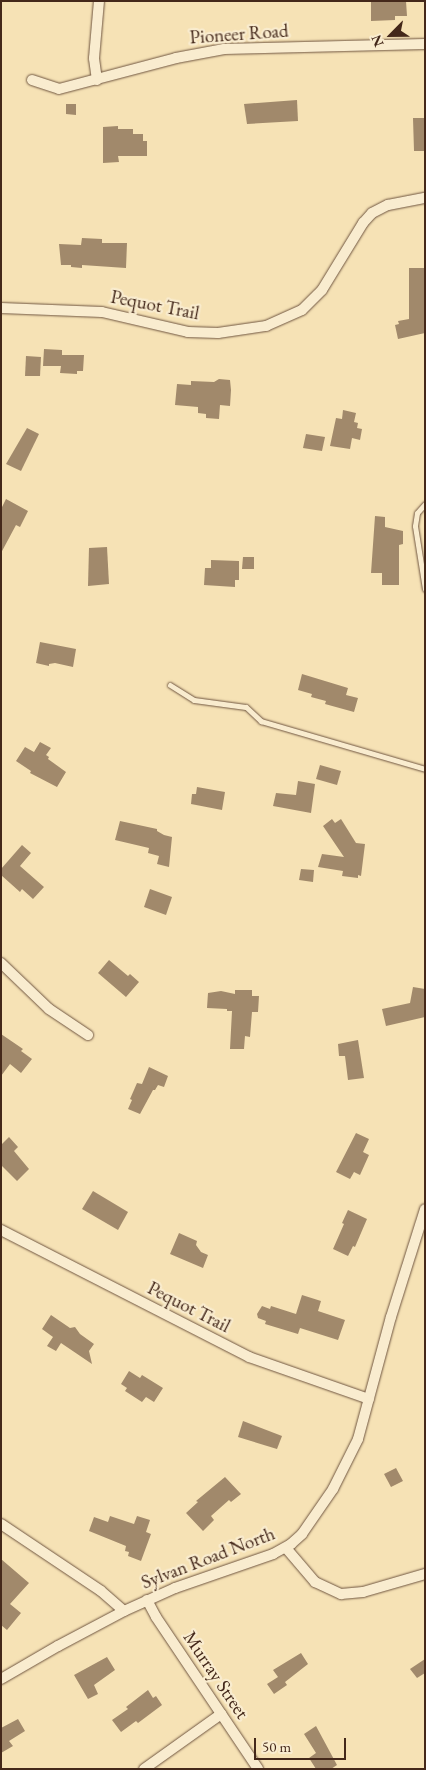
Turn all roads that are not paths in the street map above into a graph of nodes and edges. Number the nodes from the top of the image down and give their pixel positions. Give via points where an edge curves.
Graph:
1 (100, 1) edge
2 (425, 44) edge
3 (32, 80) dead end
4 (97, 80) junction
5 (425, 198) edge
6 (1, 308) edge
7 (425, 504) edge
8 (425, 589) edge
9 (170, 685) dead end
10 (425, 769) edge
11 (1, 963) edge
12 (88, 1035) dead end
13 (425, 1209) edge
14 (1, 1230) edge
15 (369, 1399) junction
16 (1, 1524) edge
17 (286, 1548) junction
18 (425, 1574) edge
19 (147, 1600) junction
20 (124, 1611) junction
21 (1, 1679) edge
22 (221, 1714) junction
23 (144, 1769) edge
24 (258, 1769) edge

1 - 4 street via 94,58
2 - 4 street, Pioneer Road via 224,49 176,58
3 - 4 street, Pioneer Road via 59,89
5 - 6 street, Pequot Trail via 388,205 372,213 322,290 302,310 266,326 218,333 188,332 102,312
7 - 8 lane via 417,513 415,526
9 - 10 lane via 194,700 246,707 261,721
11 - 12 street via 49,1009
13 - 15 street, Sylvan Road North
14 - 15 street, Pequot Trail via 249,1357
15 - 17 street, Sylvan Road North via 358,1439 344,1472 308,1527
16 - 20 street via 101,1591
17 - 18 street via 315,1582 341,1594 363,1592
17 - 19 street, Sylvan Road North
19 - 20 street, Sylvan Road North
19 - 22 street, Murray Street
20 - 21 street, Sylvan Road North
22 - 23 street
22 - 24 street, Murray Street

